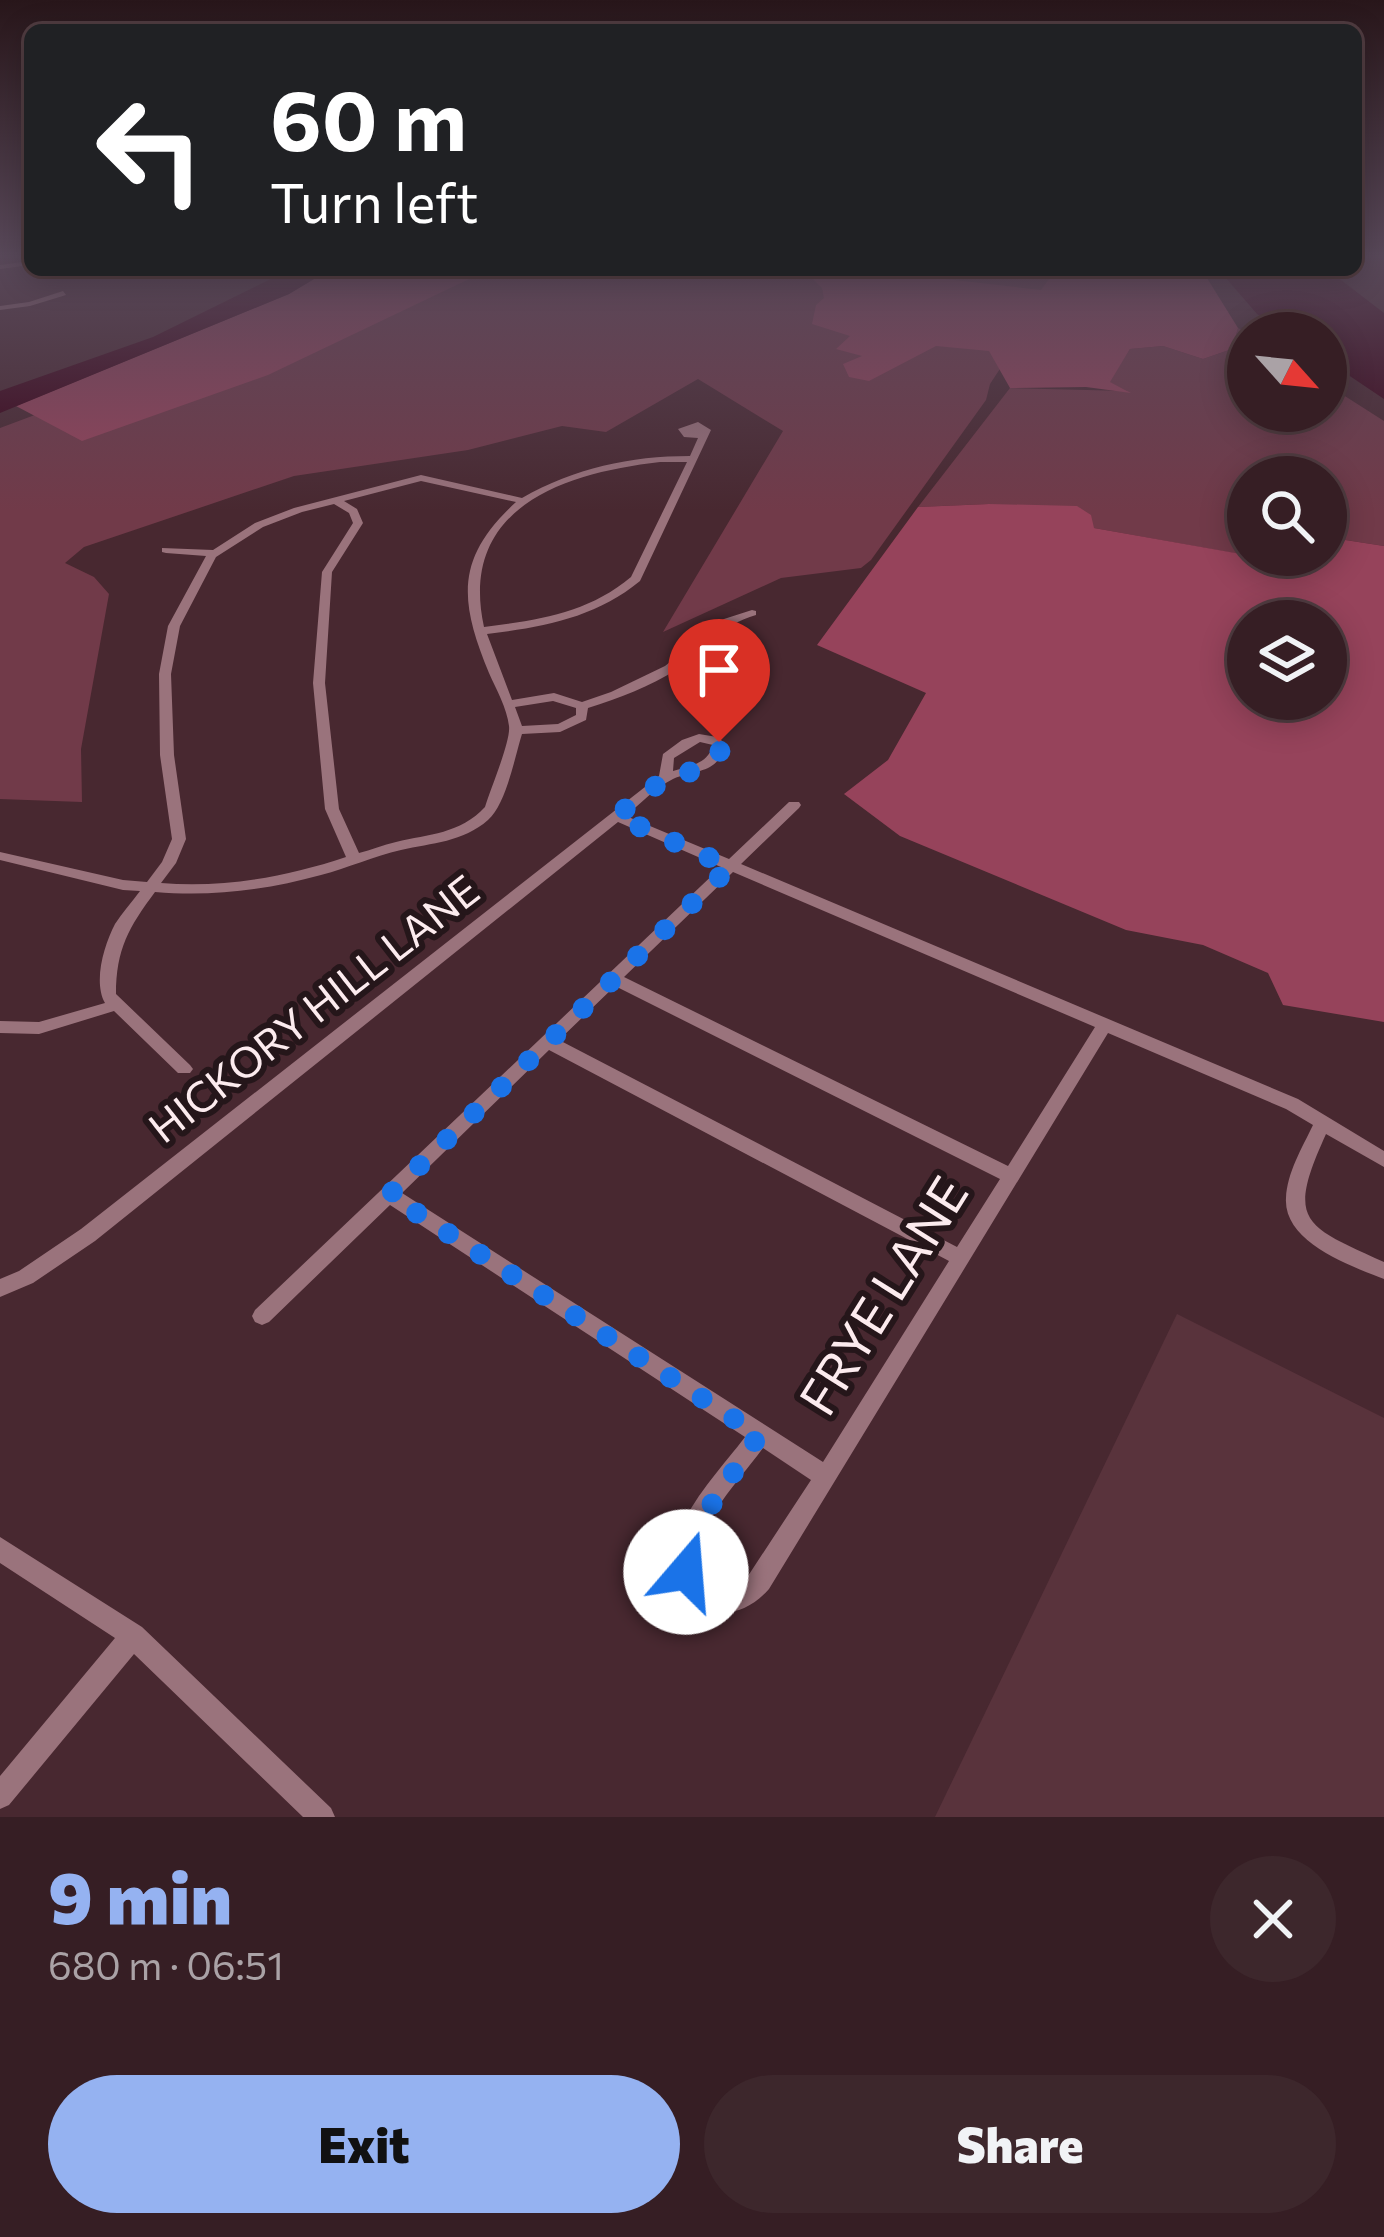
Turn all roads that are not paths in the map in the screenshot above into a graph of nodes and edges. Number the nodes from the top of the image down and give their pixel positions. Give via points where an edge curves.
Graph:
1 (703, 436) dead end
2 (692, 459) junction
3 (335, 500) junction
4 (524, 501) junction
5 (166, 550) dead end
6 (214, 553) junction
7 (752, 613) dead end
8 (480, 631) junction
9 (509, 704) junction
10 (582, 706) junction
11 (517, 730) junction
12 (666, 778) dead end
13 (794, 805) dead end
14 (616, 816) junction
15 (0, 856) edge
16 (354, 859) junction
17 (730, 867) junction
18 (149, 887) junction
19 (614, 979) junction
20 (116, 1005) junction
21 (1104, 1026) junction
22 (0, 1027) edge
23 (548, 1042) junction
24 (184, 1069) dead end
25 (1323, 1122) junction
26 (1384, 1160) edge
27 (1010, 1176) junction
28 (389, 1195) junction
29 (959, 1257) junction
30 (1384, 1271) edge
31 (0, 1288) edge
32 (262, 1316) dead end
33 (759, 1435) junction
34 (826, 1477) junction
35 (0, 1549) edge
36 (133, 1636) junction
37 (0, 1796) edge
38 (322, 1817) edge

1 - 2 street
2 - 4 street via 611,462
2 - 8 street via 623,591 569,617
3 - 4 street via 421,478
3 - 6 street via 259,525
3 - 16 street via 358,524 327,572 319,682 332,809
4 - 8 street via 486,541 473,571
5 - 6 street
6 - 18 street via 174,626 167,755 179,839
7 - 10 street via 729,616 646,682
8 - 9 street
9 - 10 street via 554,697
9 - 11 street
10 - 11 street via 573,724
11 - 16 street via 482,818 446,838
12 - 14 street, HICKORY HILL LANE
13 - 17 street
14 - 17 street
14 - 31 street, HICKORY HILL LANE via 88,1235
15 - 18 street
16 - 18 street via 249,886
17 - 19 street
17 - 21 street
18 - 20 street via 122,926 107,970 107,996
19 - 23 street
19 - 27 street
20 - 22 street via 39,1028
20 - 24 street
21 - 25 street
21 - 27 street, FRYE LANE
23 - 28 street
23 - 29 street
25 - 26 street
25 - 30 street via 1292,1187 1294,1212 1322,1243
27 - 29 street, FRYE LANE
28 - 32 street
28 - 33 street
29 - 34 street, FRYE LANE
33 - 34 street
33 - 34 street, FRYE LANE via 685,1550 697,1589 734,1602 754,1590
35 - 36 street
36 - 37 street
36 - 38 street

